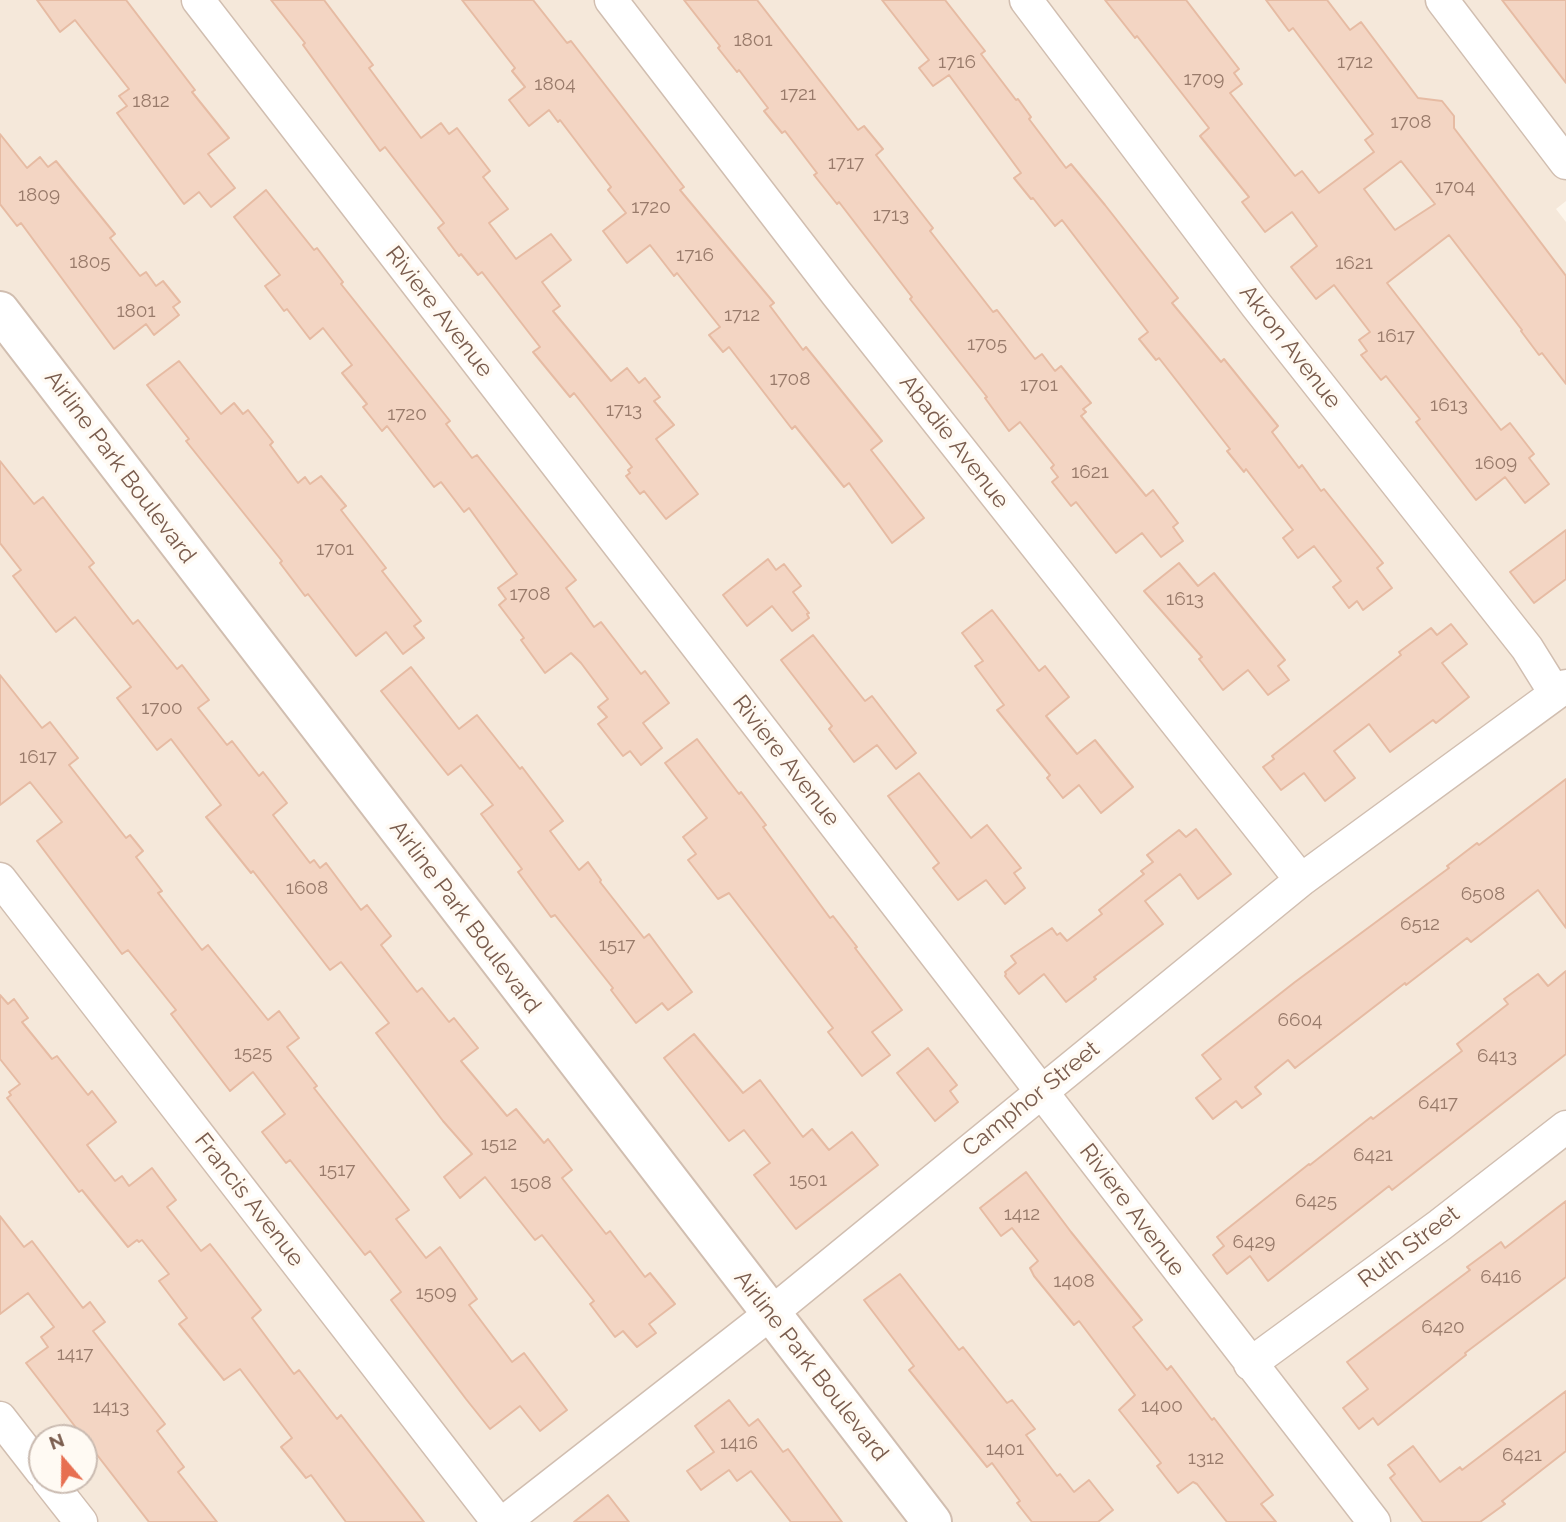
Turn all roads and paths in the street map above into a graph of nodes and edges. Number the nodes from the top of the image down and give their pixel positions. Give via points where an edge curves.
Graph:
1 (198, 0) edge
2 (611, 0) edge
3 (1026, 0) edge
4 (1442, 0) edge
5 (1566, 163) edge
6 (0, 311) edge
7 (1561, 690) edge
8 (0, 879) edge
9 (1301, 880) junction
10 (1041, 1091) junction
11 (1566, 1127) edge
12 (770, 1314) junction
13 (1250, 1364) junction
14 (0, 1418) edge
15 (28, 1454) edge
16 (59, 1494) edge
17 (81, 1522) edge
18 (498, 1522) edge
19 (504, 1522) edge
20 (932, 1522) edge
21 (1374, 1522) edge

1 - 10 street, Riviere Avenue
2 - 9 street, Abadie Avenue via 837,294
3 - 7 street, Akron Avenue via 1257,306
4 - 5 street
6 - 12 street, Airline Park Boulevard
7 - 9 street, Camphor Street
8 - 18 street, Francis Avenue
9 - 10 street, Camphor Street
10 - 12 street, Camphor Street
10 - 13 street, Riviere Avenue
11 - 13 street, Ruth Street
12 - 19 street, Camphor Street
12 - 20 street, Airline Park Boulevard
13 - 21 street, Riviere Avenue
14 - 15 street
16 - 17 street

